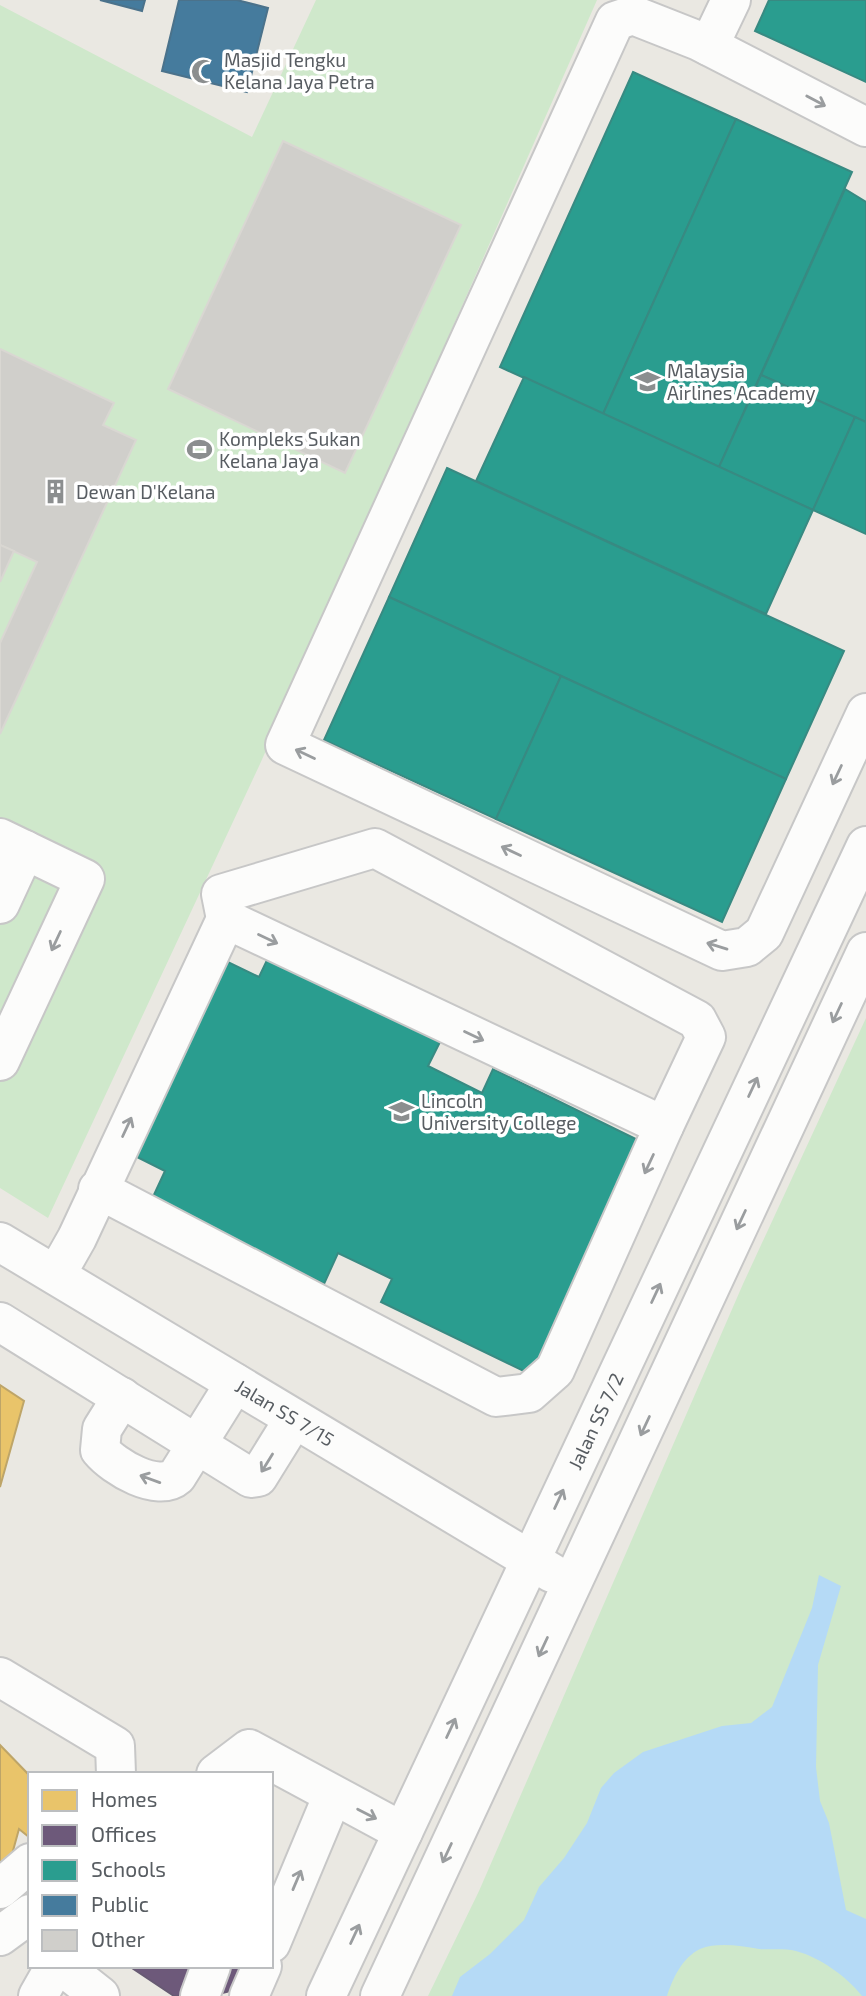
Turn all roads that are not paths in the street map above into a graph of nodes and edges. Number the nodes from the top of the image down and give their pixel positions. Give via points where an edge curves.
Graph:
1 (731, 0) edge
2 (668, 13) edge
3 (709, 46) junction
4 (866, 127) edge
5 (866, 713) edge
6 (13, 844) edge
7 (866, 846) edge
8 (0, 904) edge
9 (226, 919) junction
10 (866, 952) edge
11 (1, 1055) edge
12 (664, 1126) junction
13 (98, 1189) junction
14 (0, 1242) edge
15 (56, 1275) junction
16 (0, 1321) edge
17 (235, 1384) junction
18 (121, 1397) junction
19 (294, 1419) junction
20 (198, 1445) junction
21 (530, 1560) junction
22 (571, 1585) junction
23 (0, 1677) edge
24 (116, 1772) edge
25 (219, 1772) edge
26 (332, 1797) junction
27 (403, 1832) junction
28 (28, 1865) edge
29 (0, 1889) edge
30 (273, 1933) edge
31 (54, 1968) edge
32 (65, 1968) edge
33 (210, 1968) edge
34 (38, 1996) edge
35 (100, 1996) edge
36 (200, 1996) edge
37 (326, 1996) edge
38 (380, 1996) edge

1 - 3 street
2 - 3 street
5 -> 2 street via 764,933 747,947 722,951 285,745 615,20
3 -> 4 street
6 - 8 street
6 -> 11 street via 85,880
21 -> 7 street, Jalan SS 7/2
9 -> 12 street
9 - 12 street via 221,894 375,848 697,1020 705,1037
13 -> 9 street
10 -> 22 street
12 -> 13 street via 555,1370 529,1393 496,1397
13 - 15 street
14 - 15 street, Jalan SS 7/15
15 - 17 street, Jalan SS 7/15
16 - 18 street
17 - 19 street, Jalan SS 7/15
17 - 20 street
18 - 20 street
20 -> 18 street via 177,1476 165,1483 150,1483 104,1455 99,1436
19 -> 20 street via 255,1478
19 - 21 street, Jalan SS 7/15
21 - 22 street, Jalan SS 7/15
27 -> 21 street, Jalan SS 7/2
22 -> 38 street
23 - 24 street via 115,1746
25 - 26 street via 248,1749
26 -> 27 street
30 -> 26 street
37 -> 27 street, Jalan SS 7/2
28 - 29 street
31 - 34 street
32 - 35 street
33 - 36 street

